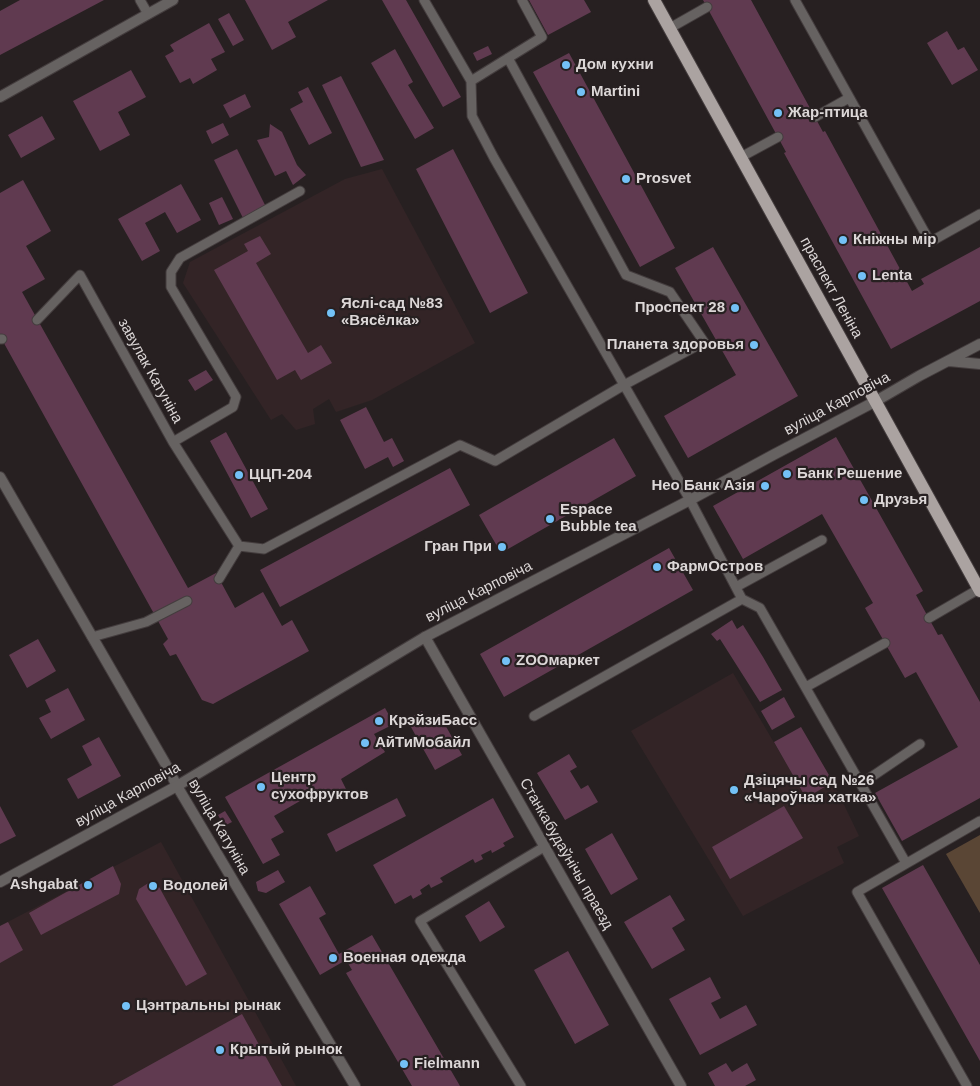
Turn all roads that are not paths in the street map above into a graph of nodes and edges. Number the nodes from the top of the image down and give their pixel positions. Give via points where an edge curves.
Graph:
1 (140, 0) edge
2 (173, 0) edge
3 (424, 0) edge
4 (522, 0) edge
5 (654, 0) edge
6 (795, 0) edge
7 (707, 7) dead end
8 (148, 14) junction
9 (670, 28) junction
10 (508, 58) junction
11 (471, 81) junction
12 (0, 97) edge
13 (849, 98) junction
14 (815, 117) dead end
15 (778, 137) dead end
16 (741, 157) junction
17 (300, 191) dead end
18 (980, 214) edge
19 (37, 320) dead end
20 (980, 344) edge
21 (949, 361) junction
22 (980, 364) edge
23 (624, 386) junction
24 (876, 402) junction
25 (174, 442) junction
26 (0, 478) edge
27 (690, 500) junction
28 (822, 540) dead end
29 (239, 546) junction
30 (219, 579) dead end
31 (736, 587) junction
32 (980, 590) edge
33 (742, 599) junction
34 (187, 600) dead end
35 (929, 618) dead end
36 (92, 637) junction
37 (425, 637) junction
38 (885, 643) dead end
39 (806, 687) junction
40 (534, 716) dead end
41 (920, 744) dead end
42 (861, 784) junction
43 (178, 786) junction
44 (980, 821) edge
45 (544, 848) junction
46 (906, 864) junction
47 (0, 882) edge
48 (355, 1086) edge
49 (521, 1086) edge
50 (681, 1086) edge
51 (967, 1086) edge

1 - 8 lane
2 - 8 street
3 - 11 lane
4 - 10 lane via 542,36
5 - 9 main road, праспект Леніна
6 - 13 lane
7 - 9 lane
8 - 12 street
9 - 16 main road, праспект Леніна
10 - 11 lane
10 - 23 lane via 626,275 670,292 704,342
11 - 23 lane via 472,116
13 - 14 lane
13 - 18 lane via 930,242
15 - 16 lane
16 - 24 main road, праспект Леніна
17 - 25 lane, завулак Катуніна via 180,258 171,272 171,287 236,397 233,407
19 - 25 lane, завулак Катуніна via 80,275
20 - 21 street, вуліца Карповіча
21 - 22 street
21 - 24 street, вуліца Карповіча
23 - 27 lane
23 - 29 lane via 495,461 460,445 264,549
24 - 27 street, вуліца Карповіча
24 - 32 main road, праспект Леніна
25 - 29 lane
26 - 36 street, вуліца Катуніна
27 - 31 lane
27 - 37 street, вуліца Карповіча
28 - 31 lane
29 - 30 lane
31 - 33 lane
32 - 35 lane
33 - 39 lane via 760,608
33 - 40 lane
34 - 36 lane via 146,622
36 - 43 street, вуліца Катуніна
37 - 43 street, вуліца Карповіча
37 - 45 street, Станкабудаўнічы праезд
38 - 39 lane
39 - 42 lane
41 - 42 lane
42 - 46 lane
43 - 47 street, вуліца Карповіча
43 - 48 street, вуліца Катуніна
44 - 46 lane
45 - 49 lane via 420,921
45 - 50 street, Станкабудаўнічы праезд
46 - 51 lane via 857,892

